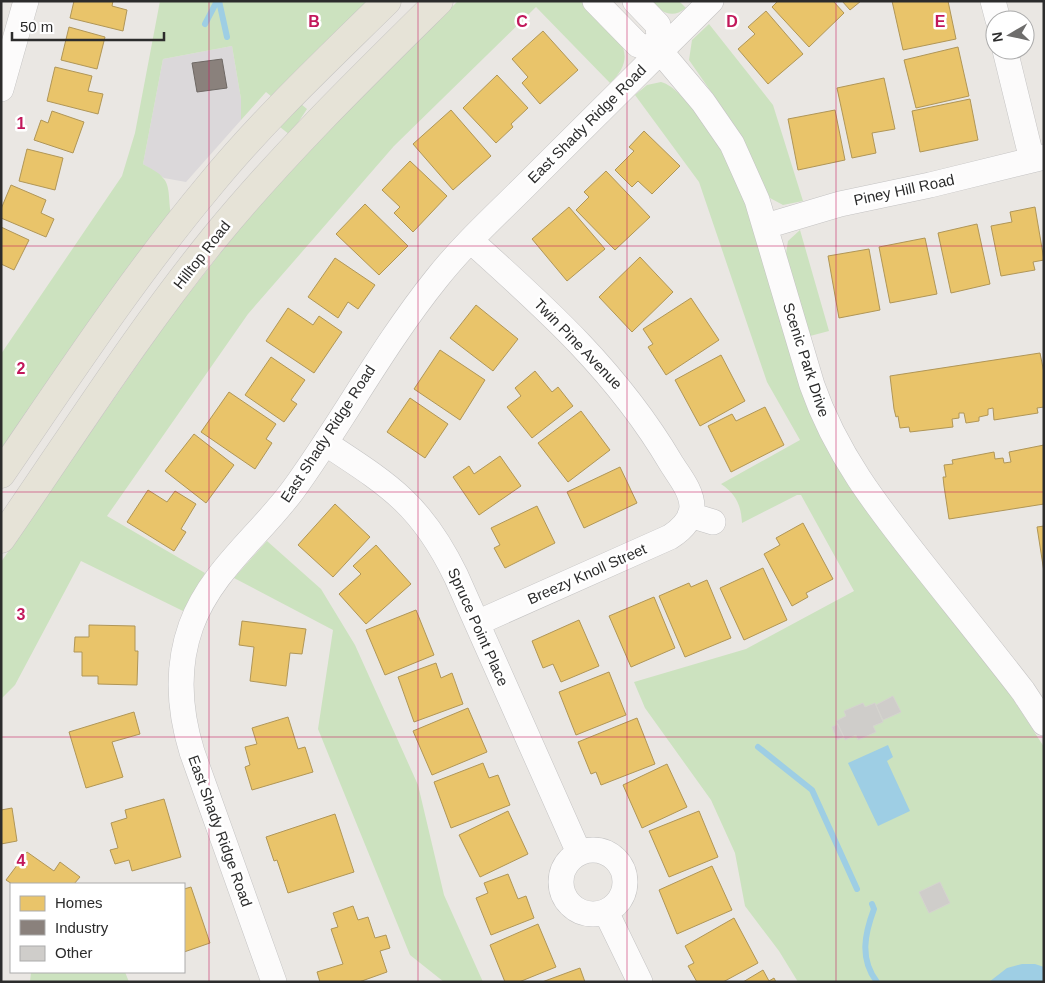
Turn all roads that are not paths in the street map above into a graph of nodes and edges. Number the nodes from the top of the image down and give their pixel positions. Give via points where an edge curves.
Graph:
1 (26, 1) edge
2 (387, 1) edge
3 (439, 1) edge
4 (595, 1) edge
5 (635, 1) edge
6 (711, 1) edge
7 (660, 51) junction
8 (1008, 60) edge
9 (1, 89) edge
10 (1038, 158) edge
11 (766, 226) junction
12 (470, 241) junction
13 (325, 443) junction
14 (1, 474) edge
15 (702, 518) joint
16 (1, 539) edge
17 (477, 623) junction
18 (1044, 723) edge
19 (579, 853) junction
20 (606, 912) junction
21 (274, 982) edge
22 (640, 982) edge

1 - 9 street
2 - 14 main road via 273,115 204,191 129,289
3 - 16 main road, Hilltop Road via 295,145 215,237 147,327
4 - 7 street via 638,45
5 - 7 street via 658,25
6 - 7 street, East Shady Ridge Road
7 - 11 street, Scenic Park Drive via 704,102 732,144
7 - 12 street, East Shady Ridge Road
8 - 10 street
10 - 11 street, Piney Hill Road via 840,204
11 - 18 street, Scenic Park Drive via 812,385 847,462
12 - 13 street, East Shady Ridge Road via 405,319
12 - 15 street, Twin Pine Avenue via 566,328 619,386 652,431
13 - 17 street, Spruce Point Place via 385,483 420,516 446,555
13 - 21 street, East Shady Ridge Road via 281,506 229,562 209,589 189,633 180,678 182,710 192,752
15 - 17 street, Breezy Knoll Street via 670,537
17 - 19 street, Spruce Point Place
19 - 20 street via 562,871 564,895 571,906 582,912
19 - 20 street via 602,851 621,866 625,877 624,889 620,900
20 - 22 street

